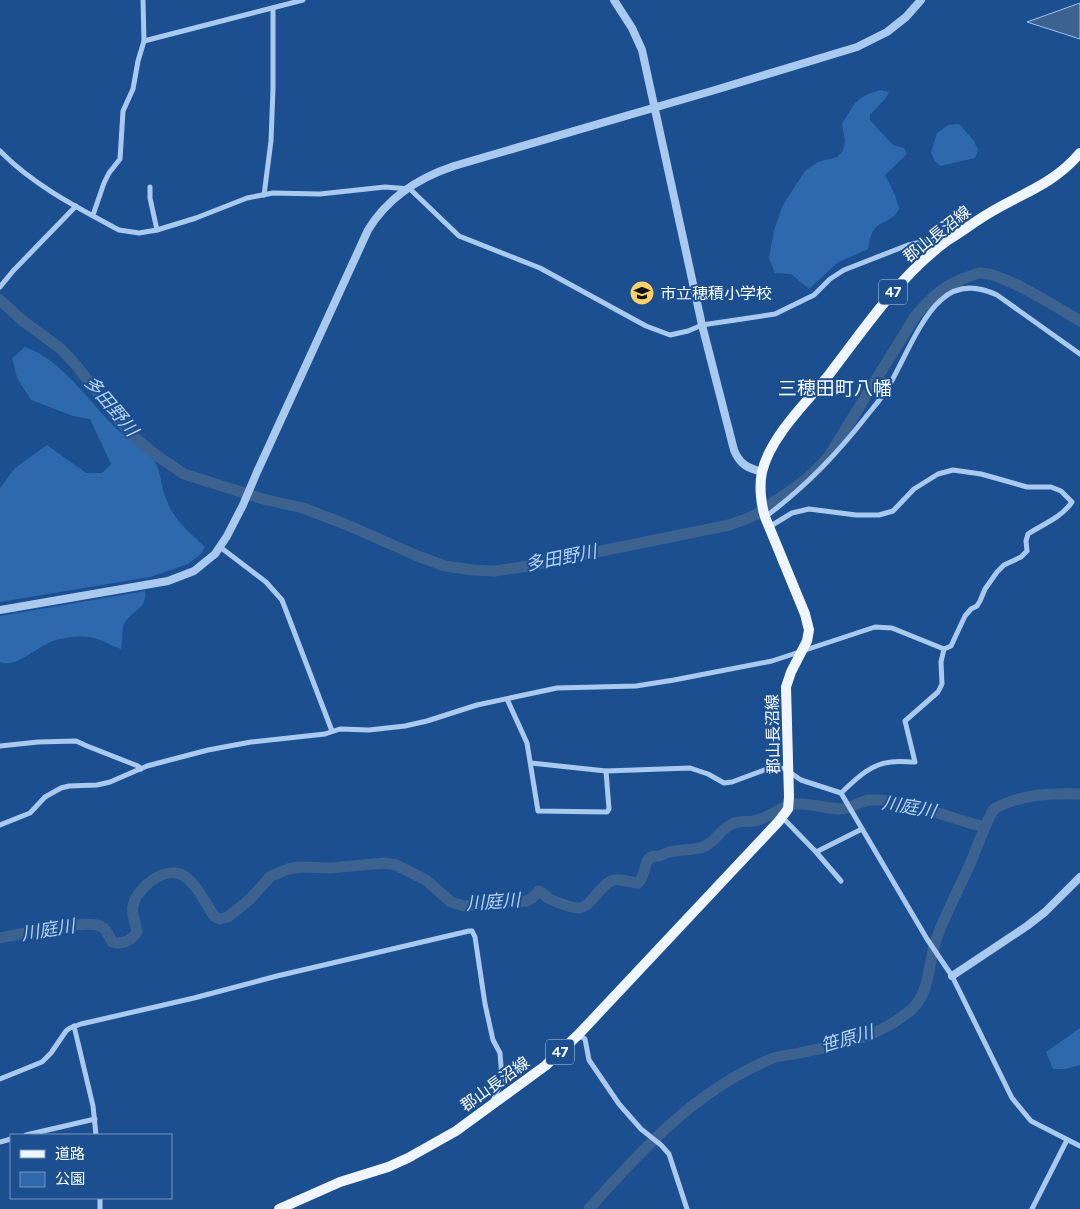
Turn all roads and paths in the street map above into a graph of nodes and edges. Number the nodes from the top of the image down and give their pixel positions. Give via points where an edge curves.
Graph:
1 (144, 0) edge
2 (303, 0) edge
3 (614, 0) edge
4 (921, 0) edge
5 (273, 8) junction
6 (144, 41) junction
7 (654, 108) junction
8 (0, 151) edge
9 (1080, 153) edge
10 (150, 187) dead end
11 (406, 189) junction
12 (264, 195) junction
13 (76, 206) junction
14 (94, 215) junction
15 (157, 230) junction
16 (947, 241) junction
17 (0, 287) edge
18 (702, 325) junction
19 (1080, 354) edge
20 (762, 472) junction
21 (767, 522) junction
22 (220, 547) junction
23 (0, 610) edge
24 (944, 649) junction
25 (802, 652) junction
26 (507, 699) junction
27 (332, 731) junction
28 (0, 746) edge
29 (532, 763) junction
30 (141, 769) junction
31 (606, 771) junction
32 (789, 772) junction
33 (841, 793) junction
34 (782, 815) junction
35 (0, 825) edge
36 (862, 829) junction
37 (816, 852) junction
38 (1080, 877) edge
39 (841, 881) dead end
40 (952, 976) junction
41 (74, 1026) junction
42 (578, 1035) junction
43 (0, 1079) edge
44 (490, 1105) junction
45 (95, 1119) junction
46 (30, 1134) edge
47 (96, 1134) edge
48 (1067, 1140) junction
49 (1080, 1146) edge
50 (279, 1209) edge
51 (687, 1209) edge
52 (1032, 1209) edge

1 - 6 street
2 - 5 street
3 - 7 street via 642,50
4 - 7 street via 887,32 857,47
5 - 6 street
5 - 12 street via 272,141
6 - 14 street via 133,90 123,112 120,159 104,183
7 - 11 street via 439,171
7 - 18 street
8 - 13 street via 39,184
9 - 16 main road, 郡山長沼線 / 47 via 1050,180 986,214
10 - 15 street
11 - 12 street via 385,187 320,194
11 - 18 street via 414,191 458,236 540,268 657,331 675,335
11 - 22 street via 385,206 368,230 243,505
12 - 15 street
13 - 14 street
13 - 17 street
14 - 15 street via 123,231
16 - 18 street via 931,240 908,245 844,270 814,295 775,314
16 - 20 main road, 郡山長沼線 / 47 via 900,284 868,322 782,433
18 - 20 street via 737,459 746,468
19 - 21 street via 984,289 968,287 942,298 928,314 885,392 848,440
20 - 21 main road, 郡山長沼線 / 47 via 762,507
21 - 24 street via 809,509 856,515 893,511 914,489 938,474 953,470 1027,487 1051,487 1065,494 1072,502 1070,506 1028,534 1026,551 996,572 980,601 966,616 951,646
21 - 25 main road, 郡山長沼線 / 47 via 805,614 809,630
22 - 23 street via 194,571 176,578
22 - 27 street via 266,582 282,600
24 - 25 street via 897,629 884,627 866,629
24 - 33 street via 941,688 905,721 915,762 892,762 868,769
25 - 26 street via 772,662 649,684 558,688
25 - 32 main road, 郡山長沼線 / 47 via 786,687
26 - 27 street via 405,726
26 - 29 street via 527,743
27 - 30 street via 208,750
28 - 30 street via 76,740
29 - 31 street
29 - 31 street via 538,810 607,812
30 - 35 street via 110,782 69,786 54,791 30,814
31 - 32 street via 690,768 724,783 772,767
32 - 33 street via 802,780
32 - 34 main road, 郡山長沼線 / 47 via 788,809
33 - 36 street
34 - 37 street
34 - 42 main road, 郡山長沼線 / 47
36 - 37 street
36 - 40 street
37 - 39 street
38 - 40 street via 1027,926
40 - 48 street via 1012,1098 1031,1120
41 - 43 street via 66,1031 42,1062
41 - 44 street via 472,931 492,1034 500,1053 502,1079
41 - 45 street
42 - 44 main road, 郡山長沼線 / 47 via 545,1066
42 - 51 street via 585,1039 593,1067 619,1104 669,1154
44 - 50 main road, 郡山長沼線 / 47 via 456,1131 408,1158 340,1182
45 - 46 street
45 - 47 street
48 - 49 street
48 - 52 street

